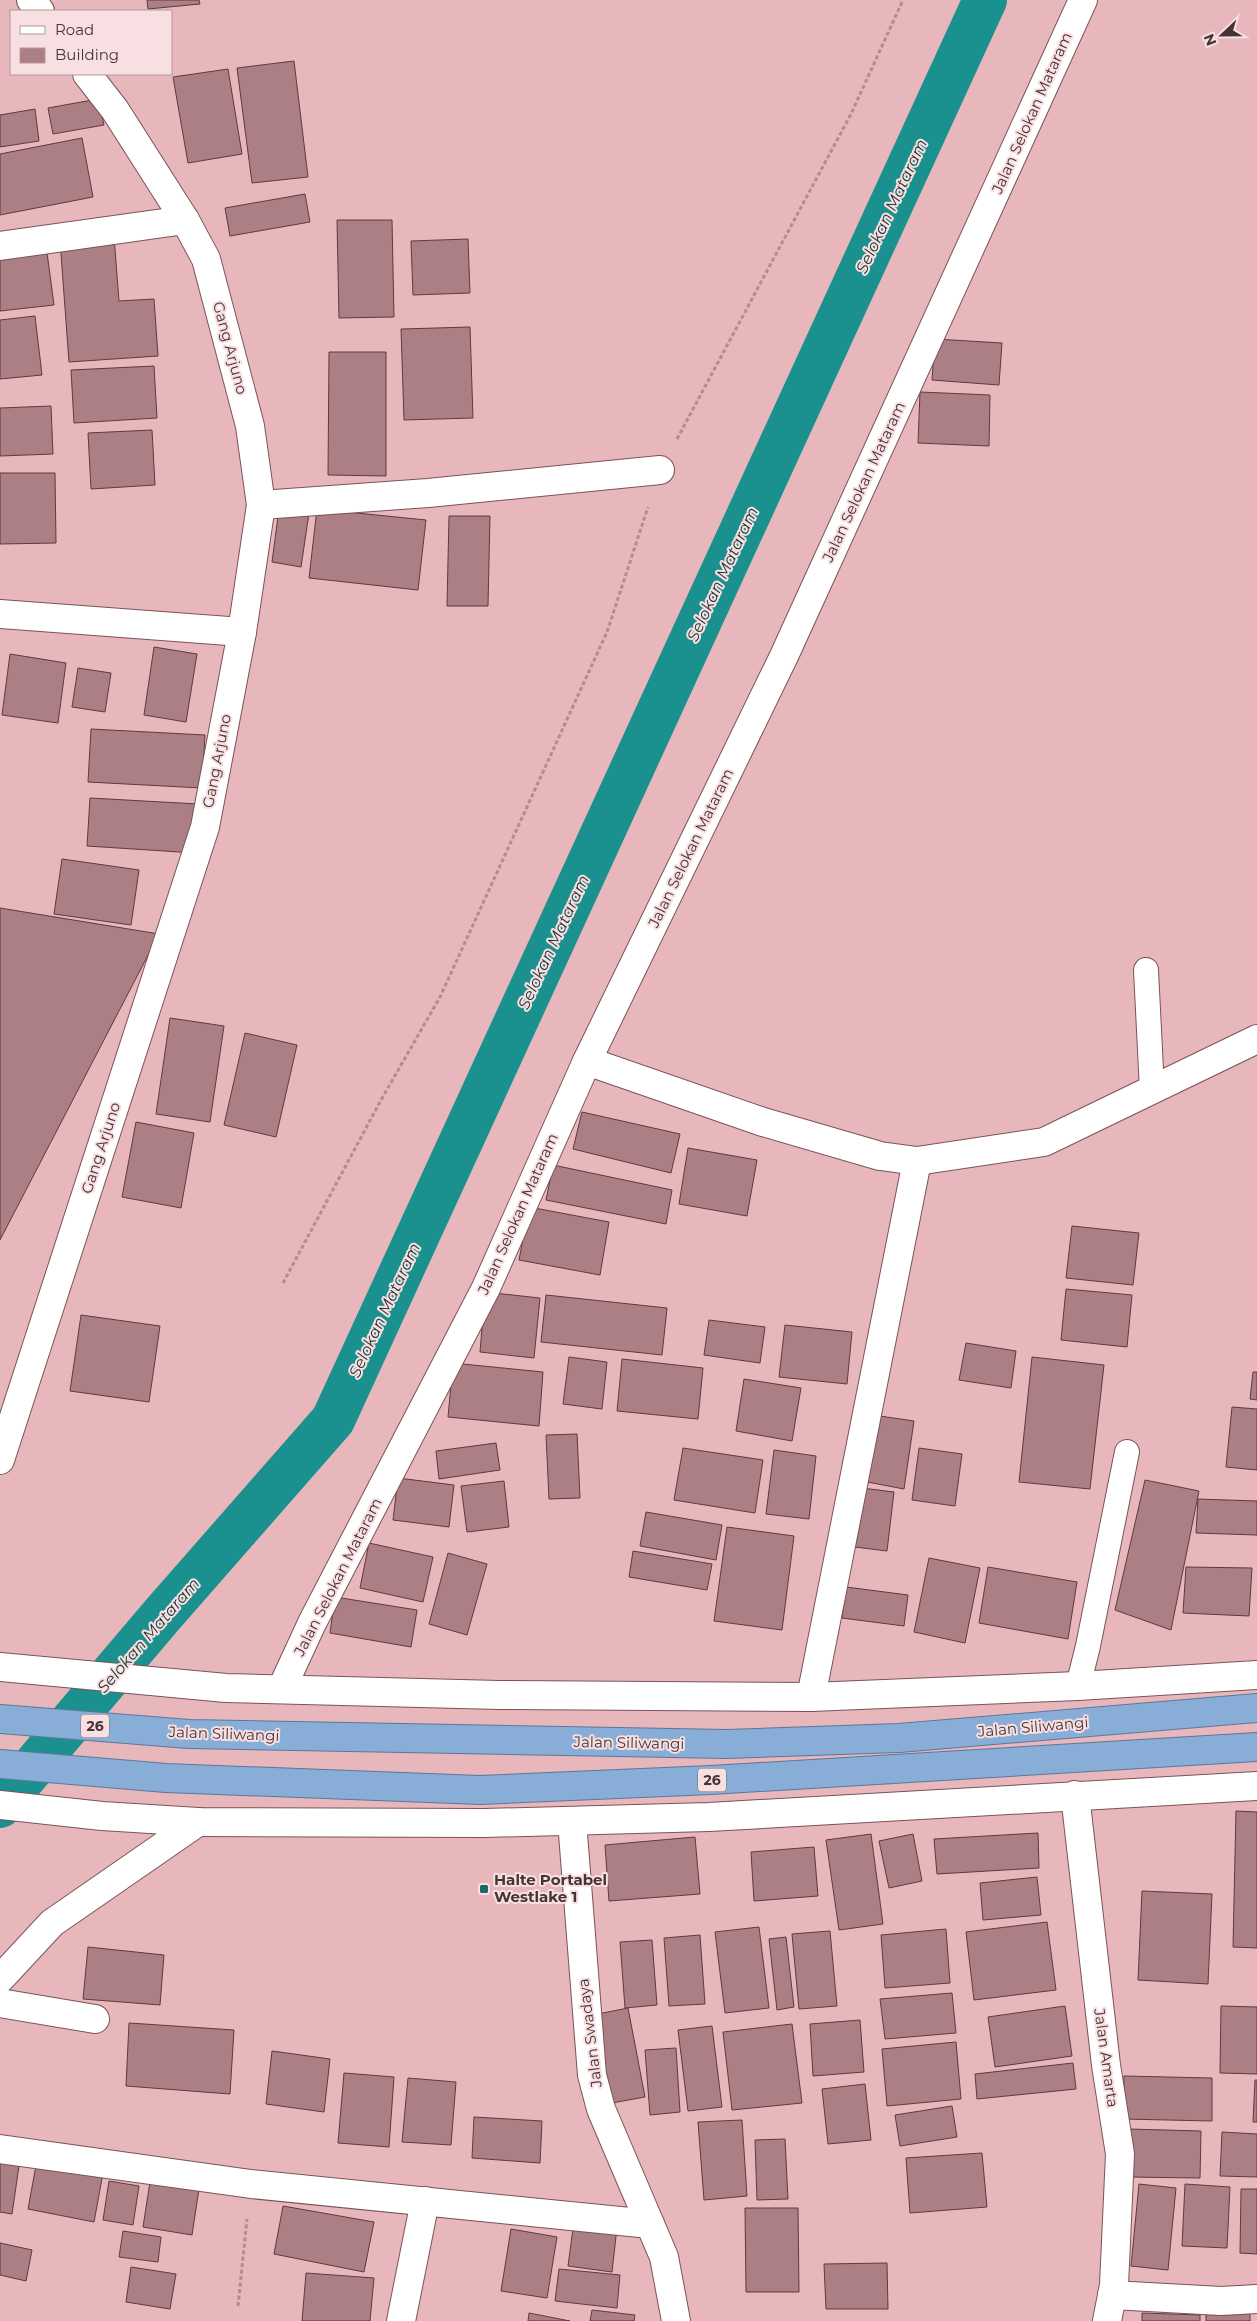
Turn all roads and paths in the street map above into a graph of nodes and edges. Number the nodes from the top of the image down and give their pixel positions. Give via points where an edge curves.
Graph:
1 (31, 0) edge
2 (903, 0) edge
3 (1083, 0) edge
4 (39, 10) edge
5 (88, 75) edge
6 (184, 220) junction
7 (0, 246) edge
8 (660, 470) junction
9 (261, 505) junction
10 (0, 614) edge
11 (242, 632) junction
12 (1146, 970) dead end
13 (1257, 1039) edge
14 (587, 1061) junction
15 (1152, 1090) junction
16 (917, 1161) junction
17 (283, 1283) dead end
18 (1127, 1452) dead end
19 (0, 1460) edge
20 (0, 1667) edge
21 (1257, 1675) edge
22 (1078, 1686) junction
23 (282, 1688) junction
24 (811, 1697) junction
25 (1257, 1708) edge
26 (0, 1719) edge
27 (1257, 1746) edge
28 (0, 1764) edge
29 (1257, 1786) edge
30 (1075, 1795) junction
31 (0, 1805) edge
32 (572, 1821) junction
33 (198, 1822) junction
34 (0, 1978) edge
35 (0, 2002) edge
36 (95, 2019) dead end
37 (0, 2148) edge
38 (251, 2184) junction
39 (425, 2201) junction
40 (650, 2224) junction
41 (1112, 2295) junction
42 (1257, 2299) edge
43 (238, 2306) dead end
44 (400, 2321) edge
45 (676, 2321) edge
46 (1107, 2321) edge

1 - 4 street
2 - 8 path via 851,114
3 - 14 street, Jalan Selokan Mataram via 784,656
5 - 6 street, Gang Arjuno via 115,110
6 - 7 street
6 - 9 street, Gang Arjuno via 206,259 250,426
8 - 9 street via 428,493
8 - 17 path via 607,632 440,997
9 - 11 street, Gang Arjuno
10 - 11 street
11 - 19 street, Gang Arjuno via 205,827
12 - 15 lane
13 - 15 street
14 - 16 street via 763,1122 880,1156
14 - 23 street, Jalan Selokan Mataram via 486,1288 312,1623
15 - 16 street via 1044,1142
16 - 24 street
18 - 22 lane
20 - 23 street via 226,1688
21 - 22 street
22 - 24 street
23 - 24 street via 499,1695
25 - 26 highway, Jalan Siliwangi / 26 via 899,1738 727,1744 189,1734
27 - 28 highway, 26 via 711,1780 480,1790 166,1778
29 - 30 street
30 - 32 street via 728,1816
30 - 41 street, Jalan Amarta via 1106,2065 1120,2154
31 - 33 street
32 - 33 street
32 - 40 street, Jalan Swadaya via 592,2075 601,2109
33 - 34 street via 52,1923
35 - 36 street
37 - 38 street
38 - 39 street
38 - 43 path
39 - 40 street
39 - 44 street
40 - 45 street, Jalan Swadaya via 664,2257
41 - 42 street via 1221,2301
41 - 46 street, Jalan Amarta

